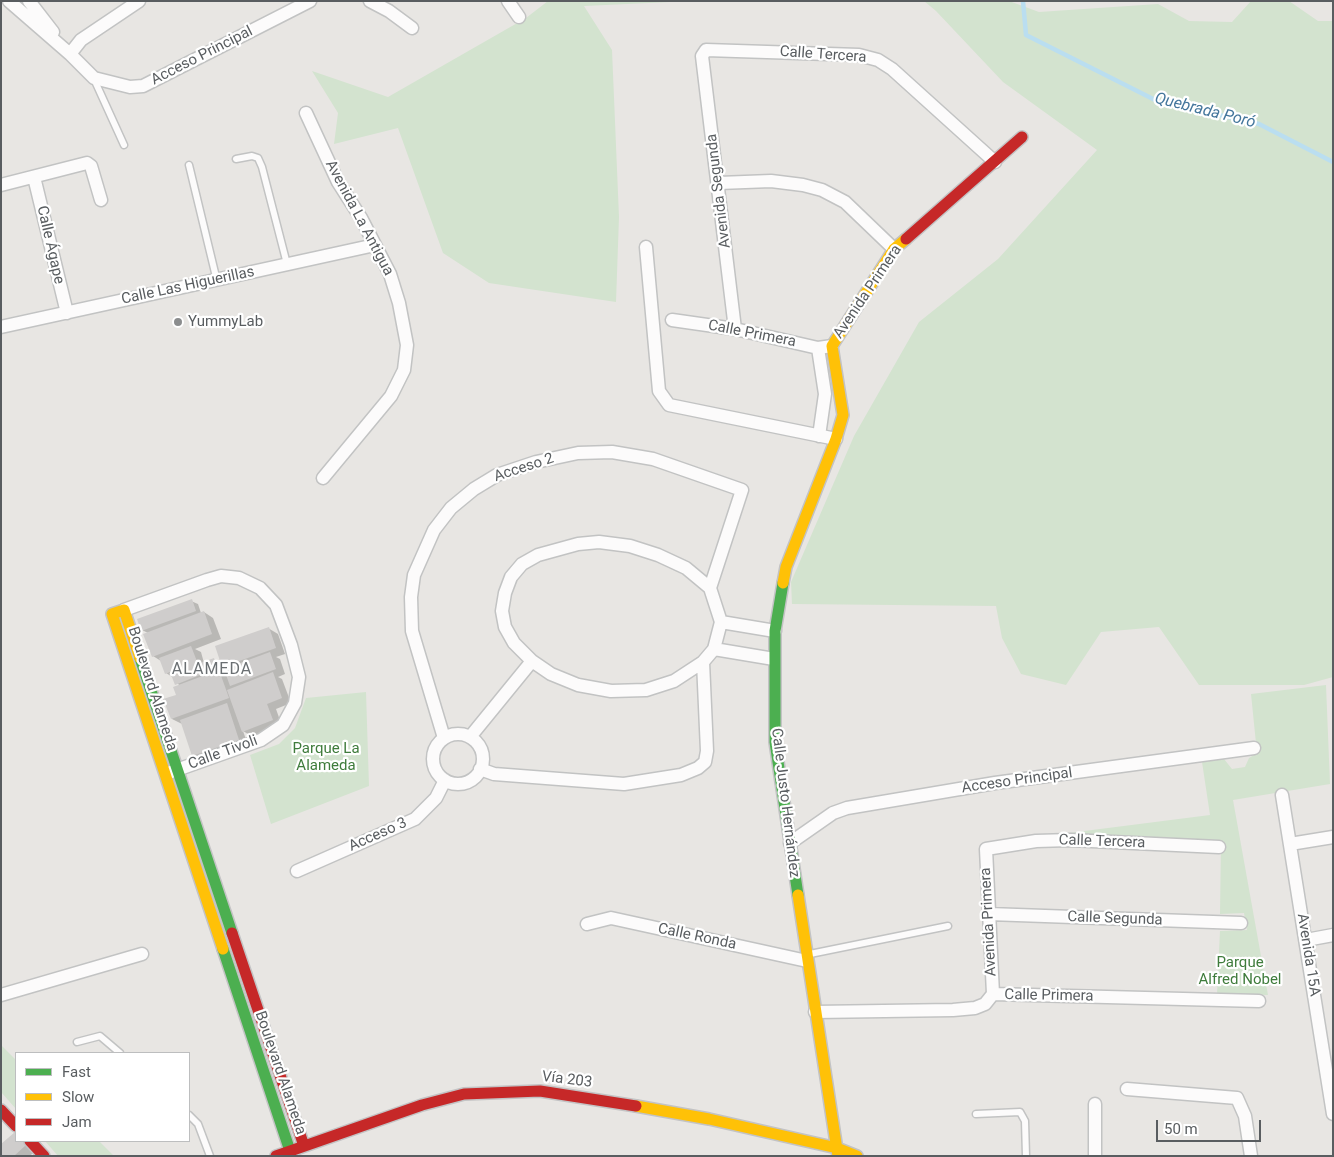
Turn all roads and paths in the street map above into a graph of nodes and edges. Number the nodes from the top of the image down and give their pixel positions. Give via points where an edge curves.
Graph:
1 (9, 1) edge
2 (29, 1) edge
3 (139, 1) edge
4 (310, 1) edge
5 (370, 1) edge
6 (508, 1) edge
7 (519, 17) dead end
8 (412, 28) dead end
9 (703, 52) joint
10 (70, 54) junction
11 (94, 78) junction
12 (306, 113) dead end
13 (1022, 137) dead end
14 (124, 144) dead end
15 (236, 159) dead end
16 (995, 162) junction
17 (189, 165) dead end
18 (34, 177) junction
19 (719, 183) junction
20 (1, 185) edge
21 (101, 200) dead end
22 (375, 245) junction
23 (646, 247) dead end
24 (894, 250) junction
25 (287, 264) junction
26 (217, 281) junction
27 (66, 313) junction
28 (672, 320) dead end
29 (1, 327) edge
30 (735, 329) junction
31 (832, 346) junction
32 (818, 348) junction
33 (819, 436) junction
34 (836, 439) junction
35 (323, 478) dead end
36 (710, 588) junction
37 (124, 610) junction
38 (721, 622) junction
39 (775, 631) junction
40 (714, 649) junction
41 (774, 659) junction
42 (532, 661) junction
43 (703, 662) junction
44 (470, 737) junction
45 (444, 738) junction
46 (1254, 748) dead end
47 (480, 769) junction
48 (178, 770) junction
49 (165, 774) junction
50 (445, 780) junction
51 (1282, 795) dead end
52 (1333, 837) edge
53 (790, 843) junction
54 (1290, 844) junction
55 (1219, 847) dead end
56 (986, 849) joint
57 (296, 872) dead end
58 (218, 890) junction
59 (204, 894) junction
60 (989, 914) junction
61 (1241, 923) dead end
62 (587, 924) dead end
63 (948, 926) dead end
64 (1333, 935) edge
65 (1306, 940) junction
66 (142, 954) dead end
67 (806, 958) junction
68 (993, 994) junction
69 (1, 995) edge
70 (1259, 1001) dead end
71 (815, 1012) junction
72 (260, 1015) junction
73 (246, 1019) junction
74 (1327, 1036) edge
75 (77, 1042) dead end
76 (119, 1052) edge
77 (1127, 1089) dead end
78 (1095, 1104) dead end
79 (1, 1110) edge
80 (976, 1114) dead end
81 (1333, 1114) edge
82 (190, 1116) edge
83 (15, 1125) edge
84 (31, 1142) edge
85 (304, 1146) junction
86 (290, 1151) junction
87 (838, 1152) edge
88 (44, 1156) edge
89 (210, 1156) edge
90 (276, 1156) edge
91 (857, 1156) edge
92 (1026, 1156) edge
93 (1095, 1156) edge
94 (1251, 1156) edge

1 - 10 street, Acceso Principal
2 - 10 street, Acceso Principal
3 - 10 street via 81,40
4 - 11 street, Acceso Principal via 143,86 121,86
5 - 8 street
6 - 7 street
9 - 16 street, Calle Tercera via 806,52 859,55 878,60
9 - 19 street, Avenida Segunda
10 - 11 street, Acceso Principal
11 - 14 lane
12 - 22 street, Avenida La Antigua via 338,182
13 - 16 street, Avenida Primera
15 - 25 lane via 258,158
16 - 24 street, Avenida Primera
17 - 26 lane
18 - 20 street
18 - 21 street via 87,163 91,166
18 - 27 street, Calle Ágape
19 - 24 street via 771,181 803,184 822,190 845,202
19 - 30 street, Avenida Segunda
22 - 25 street, Calle Las Higuerillas
22 - 35 street, Avenida La Antigua via 390,274 399,303 407,345 404,370 391,396
23 - 33 street via 662,398 669,405
24 - 31 street, Avenida Primera
25 - 26 street, Calle Las Higuerillas
26 - 27 street, Calle Las Higuerillas
27 - 29 street, Calle Las Higuerillas
28 - 30 street, Calle Primera
30 - 32 street, Calle Primera
31 - 32 street, Calle Primera
31 - 34 street, Avenida Primera via 843,404
32 - 33 street, Avenida Primera via 825,394
33 - 34 street
34 - 39 street, Calle Justo Hernández via 786,567
36 - 38 street
36 - 42 street via 686,568 630,546 599,542 578,544 538,555 522,564 511,577 502,611 514,643
36 - 45 street, Acceso 2 via 742,490 652,459 612,452 578,453 496,475 451,508 434,530 414,575 412,630
37 - 48 street, Boulevard Alameda
37 - 48 street, Calle Tivoli via 221,576 239,578 260,588 276,606 291,644 299,677 295,703 283,725 261,740
37 - 49 street, Boulevard Alameda via 112,614
38 - 39 street
38 - 40 street
39 - 41 street, Calle Justo Hernández
40 - 41 street
40 - 43 street
41 - 53 street, Calle Justo Hernández via 775,742
42 - 43 street via 551,674 578,685 611,691 646,690 674,681
42 - 44 street
43 - 47 street via 707,751 705,762 698,768 681,775 624,784 494,774
44 - 45 street via 456,734
44 - 47 street via 480,747
45 - 50 street via 438,744 433,760 434,768
46 - 53 street, Acceso Principal via 995,783 847,808 833,813
47 - 50 street via 476,776 461,784
48 - 49 street, Calle Tivoli
48 - 58 street, Boulevard Alameda
49 - 59 street, Boulevard Alameda
50 - 57 street, Acceso 3 via 436,798 415,818
51 - 54 street, Avenida 15A
52 - 54 street
53 - 67 street, Calle Justo Hernández
54 - 65 street, Avenida 15A
55 - 56 street, Calle Tercera via 1070,840 1036,841
56 - 60 street, Avenida Primera
58 - 59 street
58 - 72 street, Boulevard Alameda
59 - 73 street, Boulevard Alameda
60 - 61 street, Calle Segunda
60 - 68 street, Avenida Primera
62 - 67 street, Calle Ronda via 611,918
63 - 67 lane
64 - 65 street
65 - 74 street, Avenida 15A
66 - 69 street
67 - 71 street, Calle Justo Hernández
68 - 70 street, Calle Primera
68 - 71 street, Calle Primera via 985,1004 975,1008
71 - 87 street, Calle Justo Hernández
72 - 73 street
72 - 85 street, Boulevard Alameda
73 - 86 street, Boulevard Alameda
74 - 81 street, Avenida 15A
75 - 76 lane via 100,1036
77 - 94 street via 1237,1098 1245,1116
78 - 93 street
79 - 83 street
80 - 92 lane via 1020,1112 1025,1121
82 - 89 lane via 198,1124
84 - 88 street
85 - 86 street, Vía 203
85 - 87 street, Vía 203 via 422,1105 464,1094 522,1091 583,1096 710,1118
86 - 90 street, Vía 203
87 - 91 street, Vía 203

